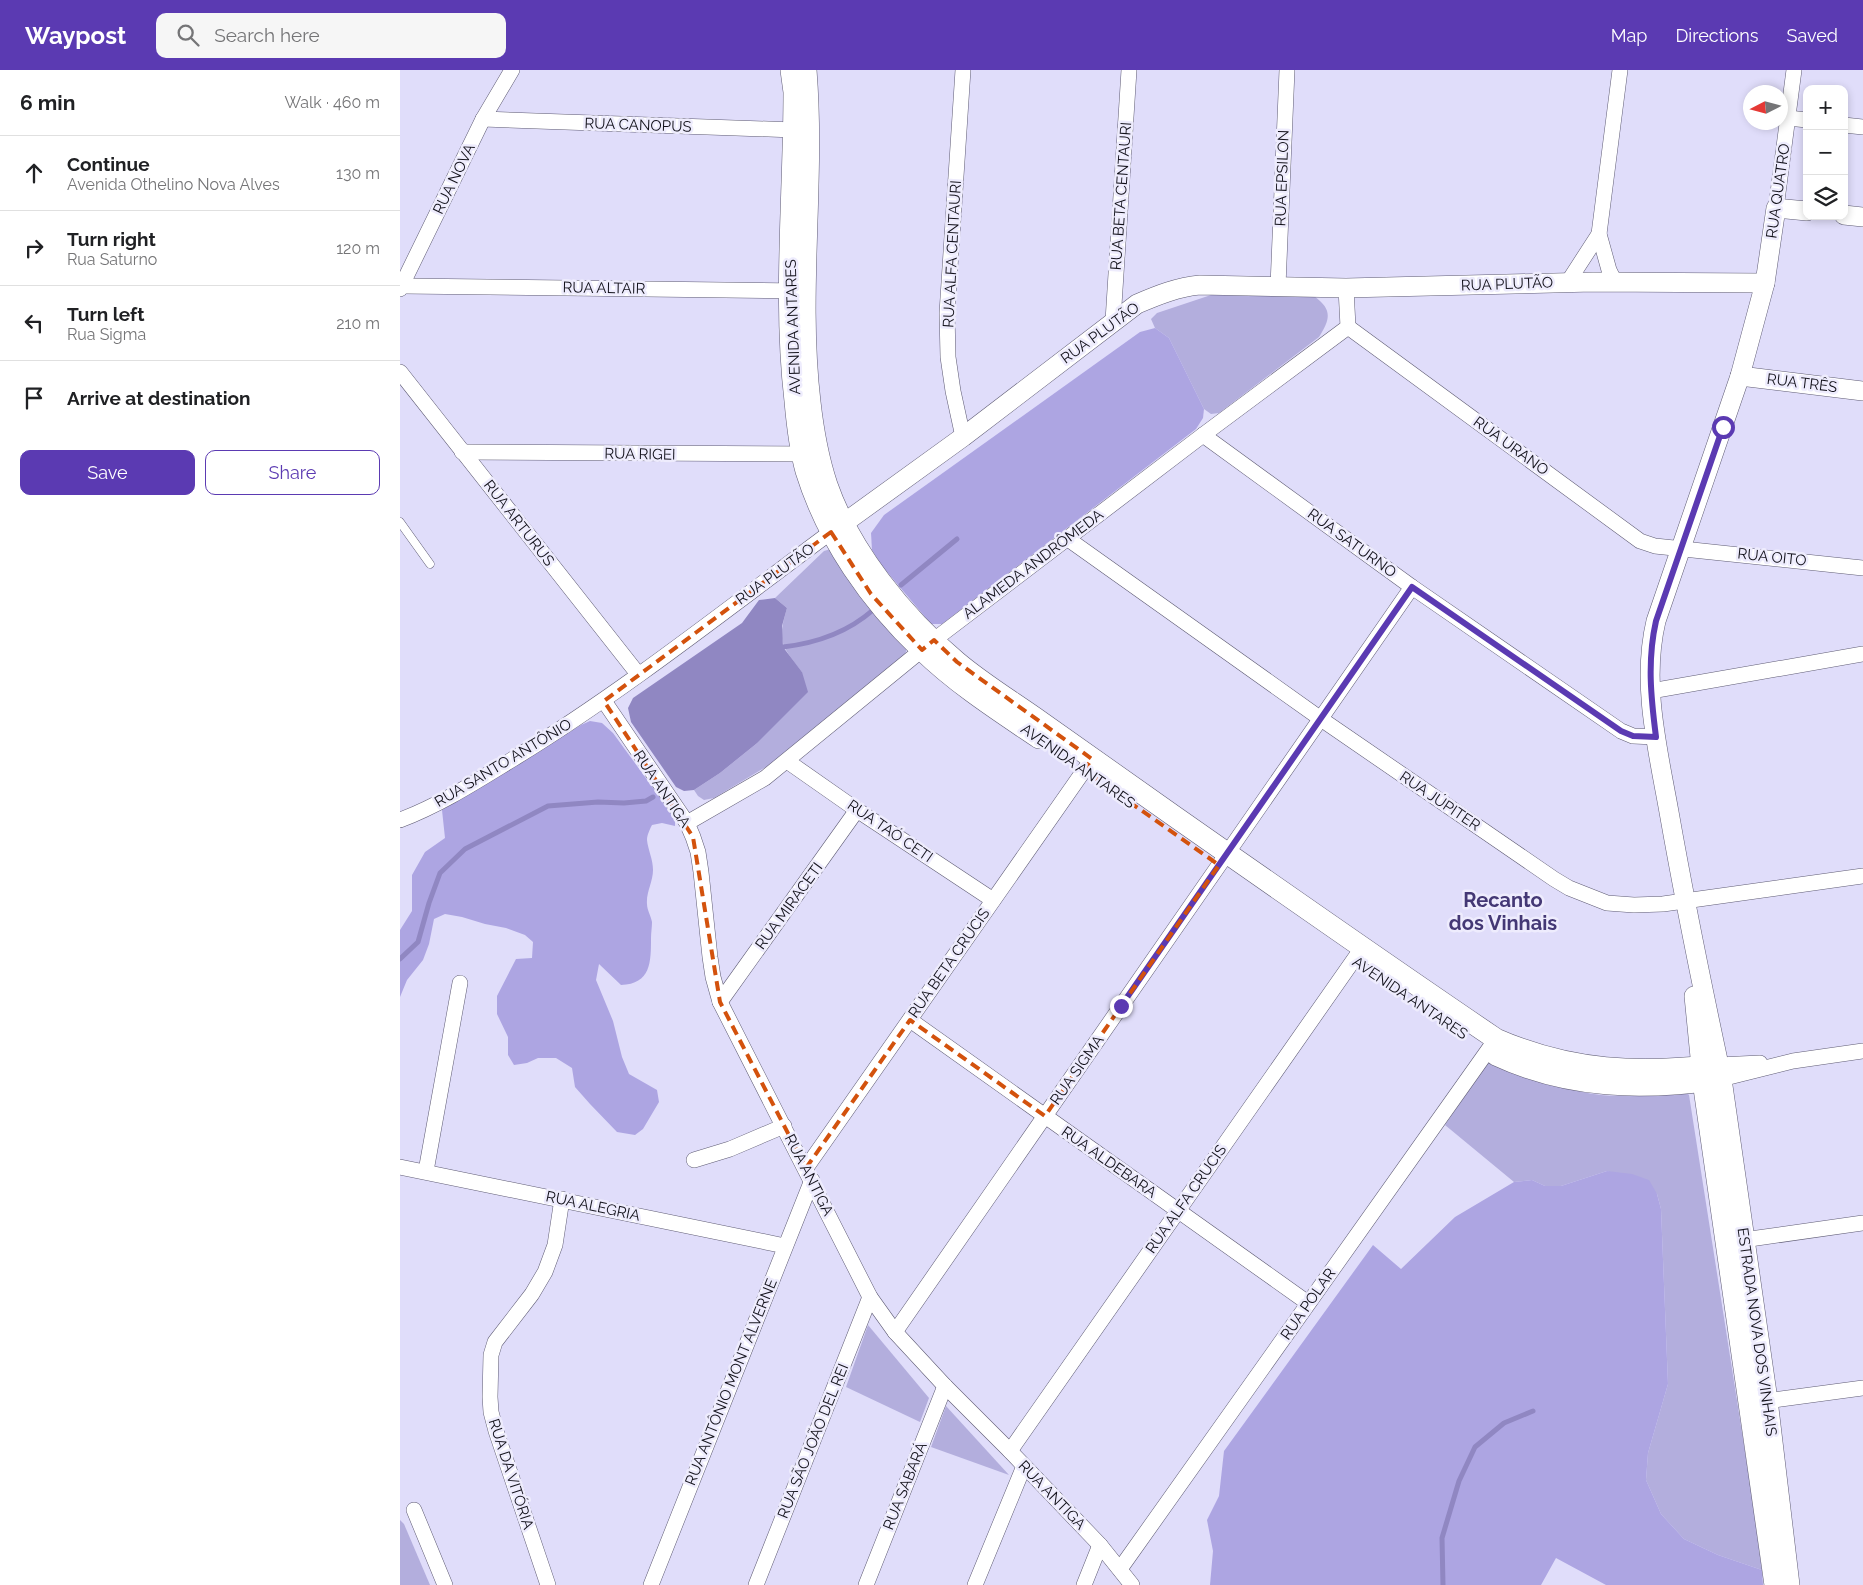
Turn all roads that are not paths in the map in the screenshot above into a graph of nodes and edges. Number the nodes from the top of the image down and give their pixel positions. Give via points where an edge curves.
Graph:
1 (512, 70) edge
2 (963, 70) edge
3 (1129, 70) edge
4 (1287, 70) edge
5 (1620, 70) edge
6 (1794, 70) edge
7 (799, 71) edge
8 (1788, 118) joint
9 (483, 119) junction
10 (1803, 120) edge
11 (1848, 125) edge
12 (1863, 127) edge
13 (794, 130) junction
14 (1786, 130) edge
15 (1776, 208) junction
16 (1803, 211) edge
17 (1848, 215) edge
18 (1863, 217) edge
19 (1598, 234) junction
20 (1568, 282) junction
21 (1615, 282) junction
22 (1765, 283) junction
23 (1278, 286) junction
24 (401, 288) edge
25 (1346, 288) junction
26 (797, 291) junction
27 (1113, 321) junction
28 (1348, 327) junction
29 (400, 372) edge
30 (1740, 376) junction
31 (1863, 391) edge
32 (1203, 435) junction
33 (963, 438) junction
34 (462, 452) junction
35 (811, 454) junction
36 (400, 522) edge
37 (838, 528) junction
38 (1068, 538) junction
39 (1681, 547) junction
40 (430, 564) dead end
41 (1863, 568) edge
42 (1412, 587) junction
43 (928, 645) junction
44 (1863, 654) edge
45 (638, 674) junction
46 (1651, 691) junction
47 (604, 700) junction
48 (1320, 719) junction
49 (1656, 737) junction
50 (788, 761) junction
51 (1088, 764) junction
52 (857, 810) junction
53 (400, 820) edge
54 (686, 823) junction
55 (1223, 859) junction
56 (1863, 876) edge
57 (993, 900) junction
58 (1684, 901) junction
59 (1358, 954) junction
60 (460, 983) dead end
61 (720, 1002) junction
62 (910, 1020) junction
63 (1491, 1045) junction
64 (1863, 1051) edge
65 (1711, 1073) junction
66 (1045, 1116) junction
67 (784, 1126) junction
68 (694, 1160) dead end
69 (400, 1167) edge
70 (426, 1171) junction
71 (809, 1174) junction
72 (562, 1199) junction
73 (1178, 1211) junction
74 (1863, 1223) edge
75 (1735, 1241) junction
76 (786, 1246) junction
77 (870, 1297) junction
78 (1308, 1303) junction
79 (895, 1332) junction
80 (945, 1386) junction
81 (1863, 1388) edge
82 (1758, 1402) junction
83 (1010, 1451) junction
84 (1024, 1466) junction
85 (414, 1510) dead end
86 (1100, 1545) junction
87 (1120, 1569) junction
88 (445, 1585) edge
89 (548, 1585) edge
90 (651, 1585) edge
91 (756, 1585) edge
92 (866, 1585) edge
93 (976, 1585) edge
94 (1084, 1585) edge
95 (1132, 1585) edge
96 (1774, 1585) edge
97 (1789, 1585) edge

1 - 9 street, RUA NOVA
2 - 33 street, RUA ALFA CENTAURI via 947,343
3 - 27 street, RUA BETA CENTAURI
4 - 23 street, RUA EPSILON
5 - 19 street
6 - 8 street, RUA QUATRO
7 - 13 main road, AVENIDA ANTARES
7 - 26 main road, AVENIDA ANTARES via 809,129
8 - 10 street
9 - 13 street, RUA CANOPUS
9 - 24 street, RUA NOVA
11 - 12 street
13 - 26 main road, AVENIDA ANTARES
14 - 15 street, RUA QUATRO
15 - 16 street
15 - 22 street, RUA QUATRO
17 - 18 street
19 - 20 street
19 - 21 street
20 - 21 street, RUA PLUTÃO
20 - 25 street, RUA PLUTÃO
21 - 22 street, RUA PLUTÃO
22 - 30 street, RUA QUATRO
23 - 25 street, RUA PLUTÃO
23 - 27 street, RUA PLUTÃO via 1187,286 1137,304
24 - 26 street, RUA ALTAIR
25 - 28 street
26 - 35 main road, AVENIDA ANTARES via 792,379
27 - 33 street, RUA PLUTÃO
28 - 32 street, ALAMEDA ANDRÔMEDA
28 - 39 street, RUA URANO via 1640,541 1655,546
29 - 34 street, RUA ARTURUS
30 - 31 street, RUA TRÊS
30 - 39 street, RUA QUATRO
32 - 38 street, ALAMEDA ANDRÔMEDA
32 - 42 street, RUA SATURNO
33 - 37 street, RUA PLUTÃO
34 - 35 street, RUA RIGEI
34 - 45 street, RUA ARTURUS
35 - 37 main road, AVENIDA ANTARES via 816,498
36 - 40 lane
37 - 43 main road, AVENIDA ANTARES via 871,594 898,626
37 - 45 street, RUA PLUTÃO
38 - 43 street, ALAMEDA ANDRÔMEDA
38 - 48 street, RUA JÚPITER
39 - 41 street, RUA OITO
39 - 46 street, RUA QUATRO via 1652,640
42 - 48 street, RUA SIGMA
42 - 49 street, RUA SATURNO via 1621,731 1633,736
43 - 50 street, ALAMEDA ANDRÔMEDA
43 - 51 main road, AVENIDA ANTARES via 948,674
44 - 46 street
45 - 47 street, RUA PLUTÃO
46 - 49 street, RUA QUATRO
47 - 53 street, RUA SANTO ANTÔNIO via 485,776 424,811
47 - 54 street, RUA ANTIGA
48 - 55 street, RUA SIGMA
48 - 58 street, RUA JÚPITER via 1569,888 1607,903
49 - 58 street, RUA QUATRO
50 - 52 street, RUA TAÓ CETI
50 - 54 street, ALAMEDA ANDRÔMEDA via 757,783
51 - 55 main road, AVENIDA ANTARES
51 - 57 street, RUA BETA CRUCIS
52 - 57 street, RUA TAÓ CETI
52 - 61 street, RUA MIRACETI
54 - 61 street, RUA ANTIGA via 698,852 710,957
55 - 59 main road, AVENIDA ANTARES
55 - 66 street, RUA SIGMA
56 - 58 street, RUA JÚPITER
57 - 62 street, RUA BETA CRUCIS
58 - 65 street, RUA QUATRO
59 - 63 main road, AVENIDA ANTARES
59 - 73 street, RUA ALFA CRUCIS
60 - 70 street
61 - 67 street, RUA ANTIGA
62 - 66 street, RUA ALDEBARA
62 - 71 street, RUA BETA CRUCIS
63 - 65 main road, AVENIDA ANTARES via 1526,1067 1588,1083 1639,1086
63 - 78 street, RUA POLAR
64 - 65 street, AVENIDA ANTARES
65 - 75 main road, ESTRADA NOVA DOS VINHAIS
66 - 73 street, RUA ALDEBARA
66 - 79 street, RUA SIGMA
67 - 68 street
67 - 71 street, RUA ANTIGA
69 - 70 street, RUA ALEGRIA
70 - 72 street, RUA ALEGRIA
71 - 76 street, RUA ANTÔNIO MONT ALVERNE
71 - 77 street, RUA ANTIGA
72 - 76 street, RUA ALEGRIA
72 - 89 street, RUA DA VITÓRIA via 555,1245 545,1272 495,1342 490,1366 494,1425
73 - 78 street, RUA ALDEBARA
73 - 83 street, RUA ALFA CRUCIS
74 - 75 street
75 - 82 main road, ESTRADA NOVA DOS VINHAIS
76 - 90 street, RUA ANTÔNIO MONT ALVERNE
77 - 79 street, RUA ANTIGA
77 - 91 street, RUA SÃO JOÃO DEL REI
78 - 87 street, RUA POLAR
79 - 80 street, RUA ANTIGA
80 - 83 street, RUA ANTIGA
80 - 92 street, RUA SABARÁ
81 - 82 street
82 - 96 main road, ESTRADA NOVA DOS VINHAIS
82 - 97 main road, ESTRADA NOVA DOS VINHAIS
83 - 84 street, RUA ANTIGA
84 - 86 street, RUA ANTIGA
84 - 93 street
85 - 88 street
86 - 87 street, RUA ANTIGA
86 - 94 street
87 - 95 street, RUA ANTIGA

